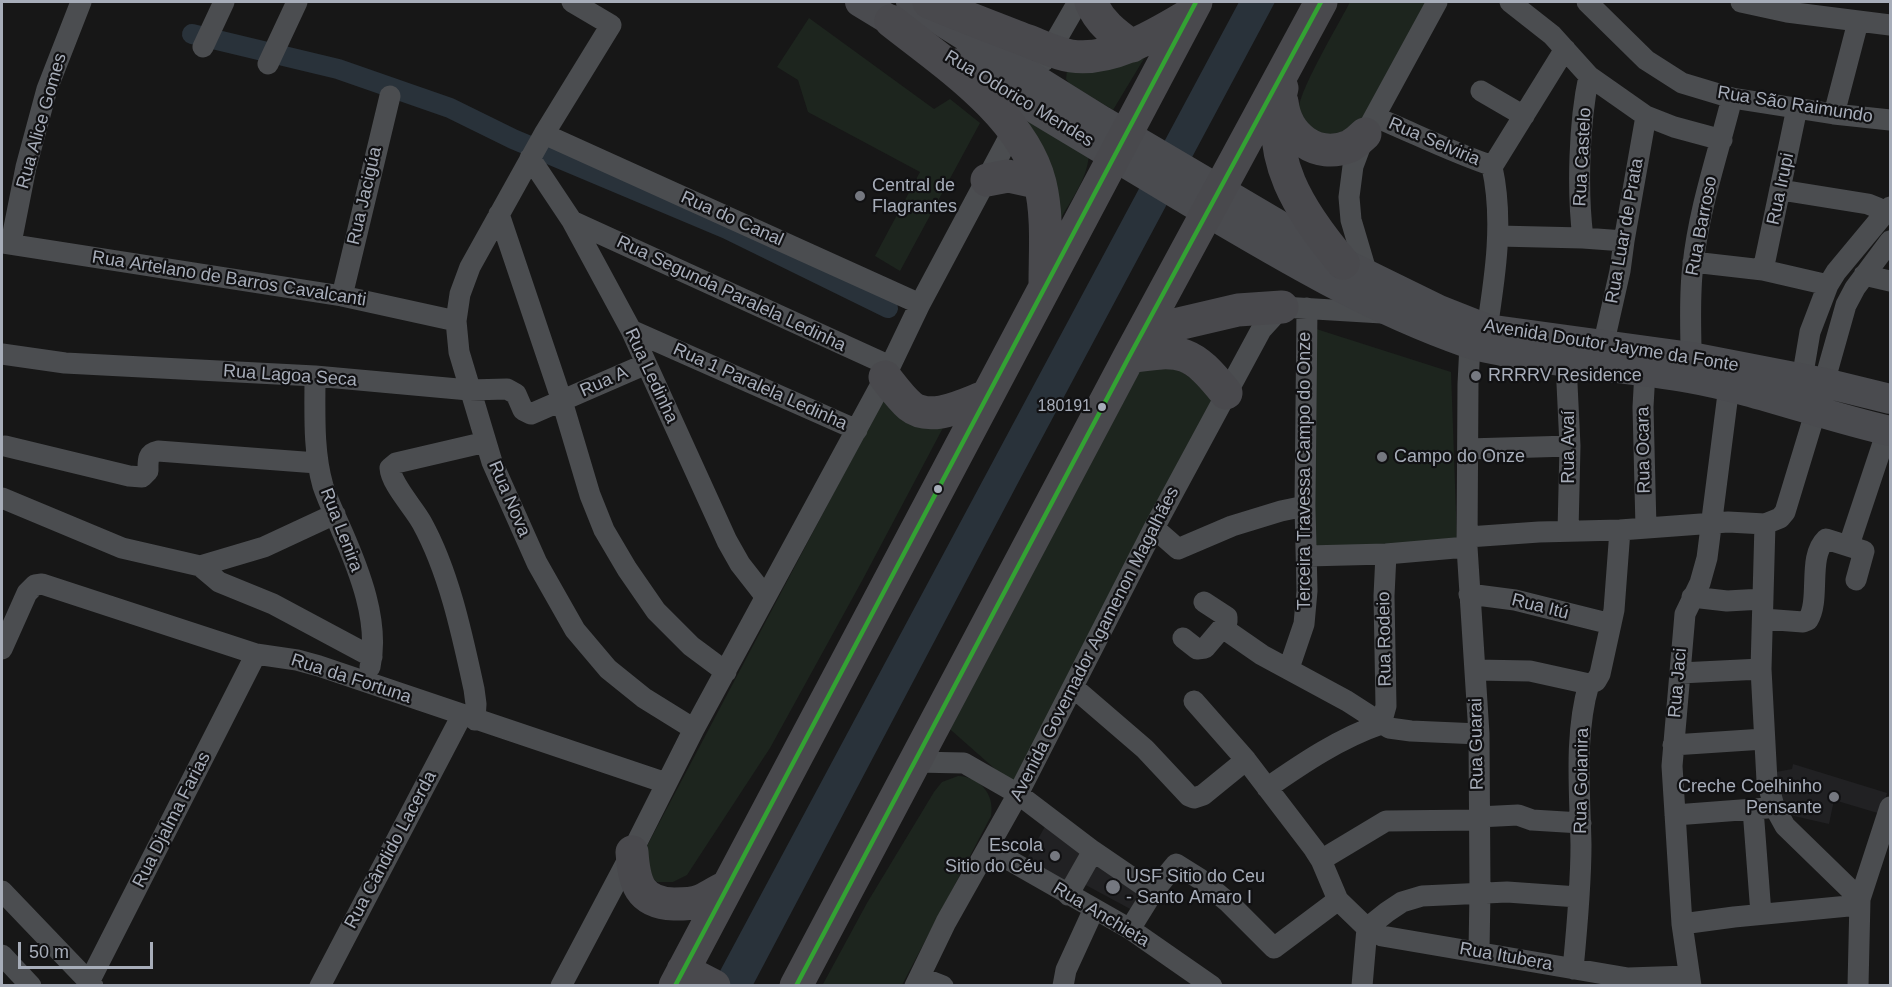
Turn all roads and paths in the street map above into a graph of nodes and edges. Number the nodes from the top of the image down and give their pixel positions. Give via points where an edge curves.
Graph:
1 (81, 2) edge
2 (223, 2) edge
3 (572, 2) edge
4 (860, 2) edge
5 (929, 2) edge
6 (1078, 2) edge
7 (1090, 2) edge
8 (1321, 2) edge
9 (1437, 2) edge
10 (1510, 2) edge
11 (1587, 2) edge
12 (1753, 3) edge
13 (1192, 8) edge
14 (293, 9) edge
15 (1836, 10) edge
16 (901, 11) edge
17 (1858, 22) junction
18 (1890, 25) edge
19 (204, 46) dead end
20 (1132, 46) junction
21 (1051, 49) junction
22 (1296, 49) junction
23 (1565, 49) junction
24 (268, 63) dead end
25 (1589, 76) junction
26 (1034, 79) junction
27 (1481, 91) dead end
28 (1281, 94) junction
29 (390, 96) dead end
30 (1732, 98) junction
31 (1797, 108) junction
32 (1834, 114) junction
33 (1524, 116) junction
34 (1646, 116) junction
35 (1890, 120) edge
36 (1370, 126) junction
37 (1014, 129) junction
38 (1722, 141) junction
39 (537, 145) junction
40 (1130, 152) junction
41 (1493, 167) junction
42 (987, 180) junction
43 (1040, 183) junction
44 (1781, 190) junction
45 (1203, 195) junction
46 (1887, 211) edge
47 (499, 214) junction
48 (573, 221) junction
49 (1498, 236) junction
50 (1583, 238) junction
51 (1624, 241) junction
52 (1890, 241) edge
53 (6, 243) edge
54 (1857, 248) junction
55 (1693, 262) junction
56 (1355, 268) junction
57 (1868, 269) junction
58 (1763, 270) junction
59 (1890, 280) edge
60 (1828, 285) junction
61 (1045, 287) junction
62 (342, 296) junction
63 (920, 304) junction
64 (1295, 308) junction
65 (1394, 314) junction
66 (456, 321) junction
67 (631, 330) junction
68 (1479, 336) junction
69 (1137, 345) junction
70 (1603, 346) junction
71 (2, 354) edge
72 (1691, 357) junction
73 (1566, 363) junction
74 (645, 364) junction
75 (888, 371) junction
76 (1645, 371) junction
77 (315, 376) junction
78 (1729, 386) junction
79 (469, 390) junction
80 (1814, 391) junction
81 (1227, 393) junction
82 (987, 396) junction
83 (1890, 399) edge
84 (562, 401) junction
85 (1884, 424) edge
86 (857, 430) junction
87 (486, 442) junction
88 (5, 446) dead end
89 (1570, 446) junction
90 (1468, 449) junction
91 (318, 463) junction
92 (2, 498) edge
93 (1305, 506) junction
94 (335, 514) junction
95 (1711, 523) junction
96 (1765, 524) junction
97 (1154, 528) junction
98 (1646, 528) junction
99 (1620, 530) junction
100 (1568, 531) junction
101 (1468, 542) junction
102 (1850, 545) junction
103 (1386, 554) junction
104 (1307, 556) junction
105 (200, 566) junction
106 (1856, 580) dead end
107 (1469, 594) junction
108 (765, 596) junction
109 (1692, 597) junction
110 (1204, 602) dead end
111 (1763, 609) junction
112 (1611, 624) junction
113 (1223, 628) junction
114 (1183, 638) dead end
115 (2, 649) edge
116 (256, 654) junction
117 (372, 657) junction
118 (1288, 668) junction
119 (1761, 669) junction
120 (1476, 670) junction
121 (726, 672) junction
122 (1680, 673) junction
123 (366, 683) junction
124 (1589, 684) junction
125 (1073, 687) junction
126 (1194, 701) dead end
127 (469, 718) junction
128 (1382, 724) junction
129 (694, 729) junction
130 (1479, 734) junction
131 (1764, 739) junction
132 (1673, 745) junction
133 (1246, 760) junction
134 (916, 762) junction
135 (666, 783) junction
136 (1267, 788) junction
137 (1017, 794) junction
138 (1774, 806) junction
139 (1890, 807) edge
140 (1753, 809) junction
141 (1675, 815) junction
142 (1478, 818) junction
143 (1581, 823) junction
144 (988, 848) junction
145 (1093, 851) junction
146 (632, 852) junction
147 (1321, 860) junction
148 (728, 886) junction
149 (2, 891) edge
150 (1153, 892) junction
151 (1480, 892) junction
152 (1068, 895) junction
153 (1578, 897) junction
154 (1338, 900) junction
155 (1860, 902) junction
156 (1094, 909) junction
157 (1761, 914) junction
158 (1682, 924) junction
159 (1367, 928) junction
160 (1130, 929) junction
161 (1479, 951) junction
162 (2, 955) edge
163 (1579, 975) edge
164 (695, 981) edge
165 (917, 981) edge
166 (1689, 981) edge
167 (90, 984) edge
168 (31, 986) edge
169 (320, 986) edge
170 (561, 986) edge
171 (796, 986) edge
172 (943, 986) edge
173 (1063, 986) edge
174 (1212, 986) edge
175 (1362, 986) edge
176 (1858, 986) edge

1 - 53 street, Rua Alice Gomes via 47,89
2 - 19 street
3 - 39 street, Rua Nova via 611,25
4 - 16 main road, Rua Odorico Mendes
5 - 21 highway
6 - 21 street
7 - 20 highway via 1112,32
8 - 22 highway
9 - 36 street
10 - 23 street
11 - 30 street, Rua São Raimundo via 1646,60 1682,83
12 - 15 street via 1787,12
13 - 20 highway via 1149,39
13 - 40 highway
14 - 24 street
15 - 17 street
16 - 26 main road, Rua Odorico Mendes
16 - 37 highway
16 - 40 main road, Rua Odorico Mendes
17 - 18 street
17 - 32 street
20 - 21 highway via 1071,56
21 - 26 street
22 - 28 highway
22 - 45 highway
23 - 25 street
23 - 33 street
25 - 34 street
25 - 50 street, Rua Castelo via 1581,152
26 - 40 main road, Rua Odorico Mendes
27 - 33 street
28 - 36 highway via 1283,113 1292,133 1316,148 1332,150 1351,145
28 - 56 highway via 1278,130 1283,167 1292,191 1307,218
29 - 62 street, Rua Jacigúa
30 - 31 street, Rua São Raimundo
30 - 38 street, Rua Barroso
31 - 32 street, Rua São Raimundo
31 - 44 street, Rua Irupi
32 - 35 street, Rua São Raimundo
33 - 41 street
34 - 38 street
34 - 51 street, Rua Luar de Prata
36 - 41 street, Rua Selviria via 1424,136
36 - 56 street via 1353,166 1349,197
37 - 42 street
37 - 43 highway via 1031,157
38 - 55 street, Rua Barroso via 1703,203
39 - 47 street, Rua Nova
39 - 48 street, Rua Ledinha
39 - 63 street, Rua do Canal
40 - 45 main road, Avenida Doutor Jayme da Fonte
40 - 61 highway
41 - 49 street, Rua Guarai
42 - 43 highway via 1008,176
42 - 63 street
43 - 61 highway
44 - 46 street
44 - 58 street, Rua Irupi
45 - 56 main road, Avenida Doutor Jayme da Fonte
45 - 65 main road, Avenida Doutor Jayme da Fonte via 1310,270
45 - 69 highway
46 - 54 street
47 - 66 street, Rua Nova via 470,267
47 - 84 street
48 - 67 street, Rua Ledinha
48 - 75 street, Rua Segunda Paralela Ledinha
49 - 50 street
49 - 68 street, Rua Guarai
50 - 51 street
51 - 70 street, Rua Luar de Prata
52 - 57 street
53 - 62 street, Rua Artelano de Barros Cavalcanti
54 - 57 street
54 - 60 street
55 - 58 street
55 - 72 street, Rua Barroso
56 - 68 main road, Avenida Doutor Jayme da Fonte via 1439,310
57 - 59 street
57 - 80 street via 1846,304
58 - 60 street
60 - 80 street via 1810,332
61 - 82 highway
62 - 66 street, Rua Artelano de Barros Cavalcanti
63 - 75 street
64 - 65 street, Avenida Doutor Jayme da Fonte
64 - 69 highway via 1238,310
64 - 81 street, Avenida Governador Agamenon Magalhães via 1261,330
64 - 93 street, Terceira Travessa Campo do Onze
65 - 68 main road, Avenida Doutor Jayme da Fonte
66 - 79 street, Rua Nova
67 - 74 street, Rua Ledinha
67 - 86 street, Rua 1 Paralela Ledinha
68 - 70 main road, Avenida Doutor Jayme da Fonte
68 - 73 main road, Avenida Doutor Jayme da Fonte
68 - 90 street, Rua Guarai via 1468,384
69 - 81 highway via 1155,353 1193,358
69 - 134 highway
70 - 72 main road, Avenida Doutor Jayme da Fonte
71 - 77 street, Rua Lagoa Seca via 65,363
72 - 80 main road, Avenida Doutor Jayme da Fonte
73 - 76 main road, Avenida Doutor Jayme da Fonte
73 - 89 street, Rua Avaí
74 - 84 street, Rua A
74 - 108 street, Rua Ledinha via 727,542
75 - 82 highway via 912,408 926,412 940,412
75 - 86 street
76 - 78 main road, Avenida Doutor Jayme da Fonte
76 - 98 street, Rua Ocara
77 - 79 street, Rua Lagoa Seca
77 - 91 street, Rua Lenira
78 - 80 main road, Avenida Doutor Jayme da Fonte
78 - 95 street, Rua Jaci
79 - 84 street, Rua Lagoa Seca via 507,389 516,394 523,410 531,414
79 - 87 street, Rua Nova
80 - 83 main road, Avenida Doutor Jayme da Fonte
80 - 85 main road, Avenida Doutor Jayme da Fonte
80 - 96 street via 1785,512
81 - 97 street, Avenida Governador Agamenon Magalhães
82 - 148 highway
84 - 121 street via 590,495 604,530 627,569 656,611 691,646
85 - 102 street
86 - 108 street
87 - 127 street via 396,463 390,468 422,521 443,570 474,689 476,704
87 - 129 street, Rua Nova via 537,563 575,630 608,669 644,698
88 - 91 street via 129,476 145,475 148,458 158,451
89 - 90 street
89 - 100 street, Rua Avaí
90 - 101 street, Rua Guarai
91 - 94 street, Rua Lenira
92 - 105 street via 122,548
93 - 97 street via 1232,526 1178,549
93 - 104 street, Terceira Travessa Campo do Onze
94 - 105 street via 264,547
94 - 117 street, Rua Lenira via 363,587
95 - 96 street
95 - 98 street
95 - 109 street, Rua Jaci via 1707,558
96 - 111 street
97 - 125 street, Avenida Governador Agamenon Magalhães
98 - 99 street
99 - 100 street
99 - 112 street, Rua Goianira
100 - 101 street
101 - 103 street
101 - 107 street, Rua Guarai
102 - 106 street via 1864,551
102 - 111 street via 1826,539 1821,545 1808,620 1803,622
103 - 104 street
103 - 128 street, Rua Rodeio via 1386,706
104 - 118 street, Terceira Travessa Campo do Onze via 1297,582 1304,624
105 - 117 street via 219,582 273,604
107 - 112 street, Rua Itú via 1515,600
107 - 120 street, Rua Guarai
108 - 121 street
109 - 111 street
109 - 122 street, Rua Jaci via 1685,614
110 - 113 street via 1227,618
111 - 119 street
112 - 124 street, Rua Goianira via 1600,674
113 - 114 street via 1205,648 1197,648
113 - 118 street
115 - 116 street, Rua da Fortuna via 27,593 34,585 42,584
116 - 123 street, Rua da Fortuna via 297,660
116 - 167 street, Rua Djalma Farias
117 - 123 street, Rua Lenira
118 - 128 street
119 - 122 street
119 - 131 street
120 - 124 street via 1530,671
120 - 130 street, Rua Guarai
121 - 129 street
122 - 132 street, Rua Jaci
123 - 127 street, Rua da Fortuna
124 - 143 street, Rua Goianira via 1580,735
125 - 133 street via 1145,749 1189,796 1203,795
125 - 137 street, Avenida Governador Agamenon Magalhães
126 - 133 street
127 - 135 street, Rua da Fortuna
127 - 169 street, Rua Cândido Lacerda
128 - 130 street via 1396,730
128 - 136 street via 1346,738
129 - 135 street
130 - 142 street, Rua Guarai
131 - 132 street
131 - 138 street via 1767,781
132 - 141 street, Rua Jaci
133 - 136 street
134 - 137 street via 964,763
134 - 171 highway
135 - 146 street
136 - 147 street
137 - 144 street, Avenida Governador Agamenon Magalhães
137 - 145 street
138 - 140 street
138 - 155 street via 1790,831
139 - 155 street
140 - 141 street
140 - 157 street
141 - 158 street, Rua Jaci
142 - 143 street via 1518,815 1532,820
142 - 147 street via 1386,821
142 - 151 street, Rua Guarai
143 - 153 street, Rua Goianira
144 - 152 street, Rua Anchieta
144 - 165 street, Avenida Governador Agamenon Magalhães
145 - 150 street
145 - 152 street
146 - 148 highway via 633,874 643,894 653,900 674,904 700,901
146 - 170 street
147 - 154 street
148 - 164 highway
149 - 167 street
150 - 154 street via 1176,864 1214,889 1275,948
150 - 160 street
151 - 153 street
151 - 159 street via 1413,898
151 - 161 street, Rua Guarai
152 - 156 street, Rua Anchieta
153 - 163 street, Rua Goianira
154 - 159 street, Rua Itubera
155 - 157 street
155 - 176 street
156 - 160 street, Rua Anchieta
156 - 173 street via 1066,970
157 - 158 street
158 - 166 street, Rua Jaci
159 - 161 street, Rua Itubera via 1382,936
159 - 175 street
160 - 174 street, Rua Anchieta
161 - 163 street, Rua Itubera
162 - 168 street
163 - 166 street, Rua Itubera
165 - 172 street

